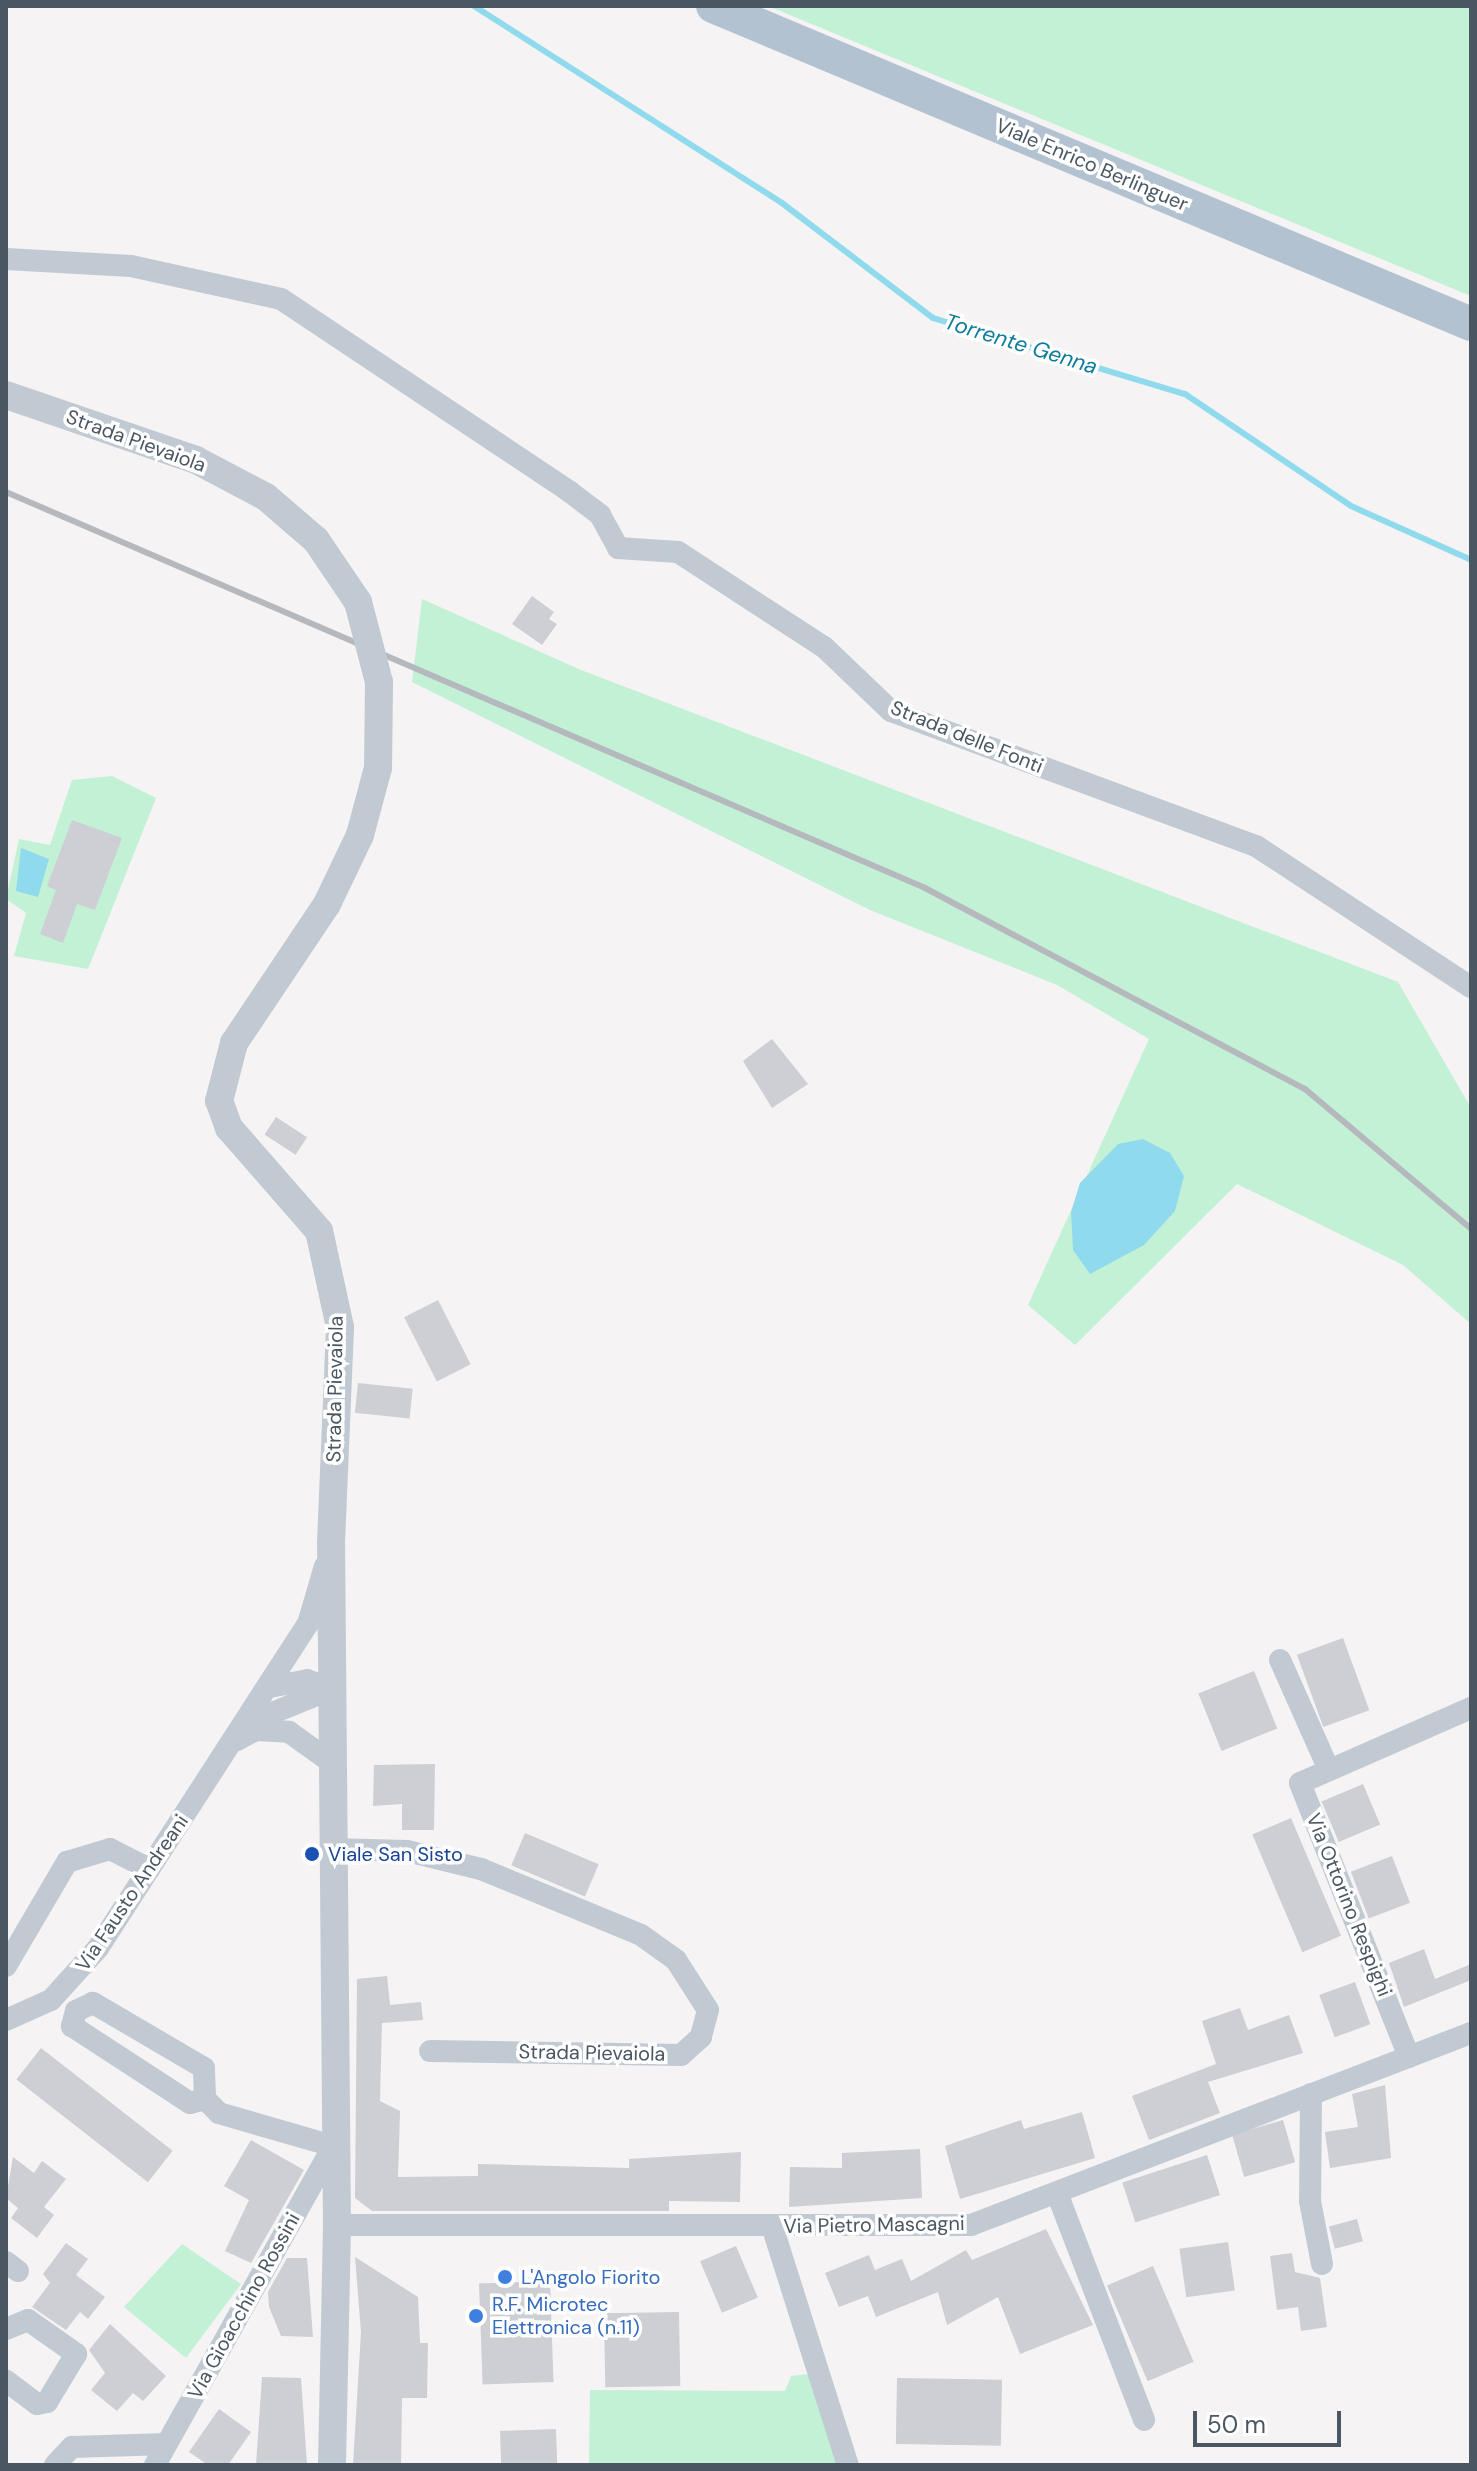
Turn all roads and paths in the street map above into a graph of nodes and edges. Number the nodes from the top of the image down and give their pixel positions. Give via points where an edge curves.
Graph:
1 (713, 6) edge
2 (16, 258) edge
3 (1471, 324) edge
4 (6, 395) edge
5 (1471, 987) edge
6 (331, 1543) junction
7 (1280, 1660) dead end
8 (269, 1687) junction
9 (331, 1689) junction
10 (1471, 1708) edge
11 (246, 1735) junction
12 (331, 1762) junction
13 (1329, 1770) junction
14 (331, 1849) junction
15 (149, 1869) junction
16 (6, 1966) edge
17 (6, 2020) edge
18 (1471, 2033) edge
19 (430, 2051) dead end
20 (1409, 2057) junction
21 (1311, 2094) junction
22 (205, 2099) junction
23 (333, 2146) junction
24 (1057, 2193) junction
25 (337, 2225) junction
26 (772, 2226) junction
27 (1322, 2264) dead end
28 (6, 2329) edge
29 (6, 2381) edge
30 (1144, 2420) dead end
31 (166, 2444) junction
32 (129, 2456) edge
33 (55, 2465) edge
34 (155, 2465) edge
35 (332, 2465) edge
36 (848, 2465) edge

1 - 3 main road, Viale Enrico Berlinguer
2 - 5 street, Strada delle Fonti via 131,266 281,299 570,492 600,515 618,548 678,552 824,647 891,711 1256,846
4 - 6 street, Strada Pievaiola, bridge via 196,460 266,497 316,540 358,602 379,682 378,768 360,835 327,904 234,1043 219,1101 229,1128 319,1231 331,1273 340,1327
6 - 8 street, Via Fausto Andreani via 308,1624
6 - 9 street, Strada Pievaiola
7 - 13 street
8 - 9 street via 307,1680
8 - 11 street, Via Fausto Andreani
9 - 11 street, Via Fausto Andreani via 270,1714
9 - 12 street, Strada Pievaiola
10 - 13 street, Via Ottorino Respighi
11 - 12 street via 289,1732
11 - 15 street, Via Fausto Andreani
12 - 14 street, Strada Pievaiola
13 - 20 street, Via Ottorino Respighi via 1300,1783
14 - 19 street, Strada Pievaiola via 407,1851 481,1869 641,1935 676,1960 708,2010 701,2037 681,2055
14 - 23 street
15 - 16 street via 110,1849 67,1862
15 - 17 street, Via Fausto Andreani via 77,1976 51,2000
18 - 20 street, Via Pietro Mascagni
20 - 21 street, Via Pietro Mascagni
21 - 24 street, Via Pietro Mascagni
21 - 27 street via 1310,2201
22 - 22 street via 204,2068 93,2003 76,2011 72,2026 190,2103
22 - 23 street via 242,2123
23 - 25 street
23 - 31 street, Via Gioacchino Rossini
24 - 26 street, Via Pietro Mascagni via 971,2225
24 - 30 street
25 - 26 street, Via Pietro Mascagni
25 - 35 street
26 - 36 street
28 - 29 street via 28,2320 76,2354 47,2402
31 - 32 street
31 - 34 street, Via Gioacchino Rossini
32 - 33 street via 72,2447

